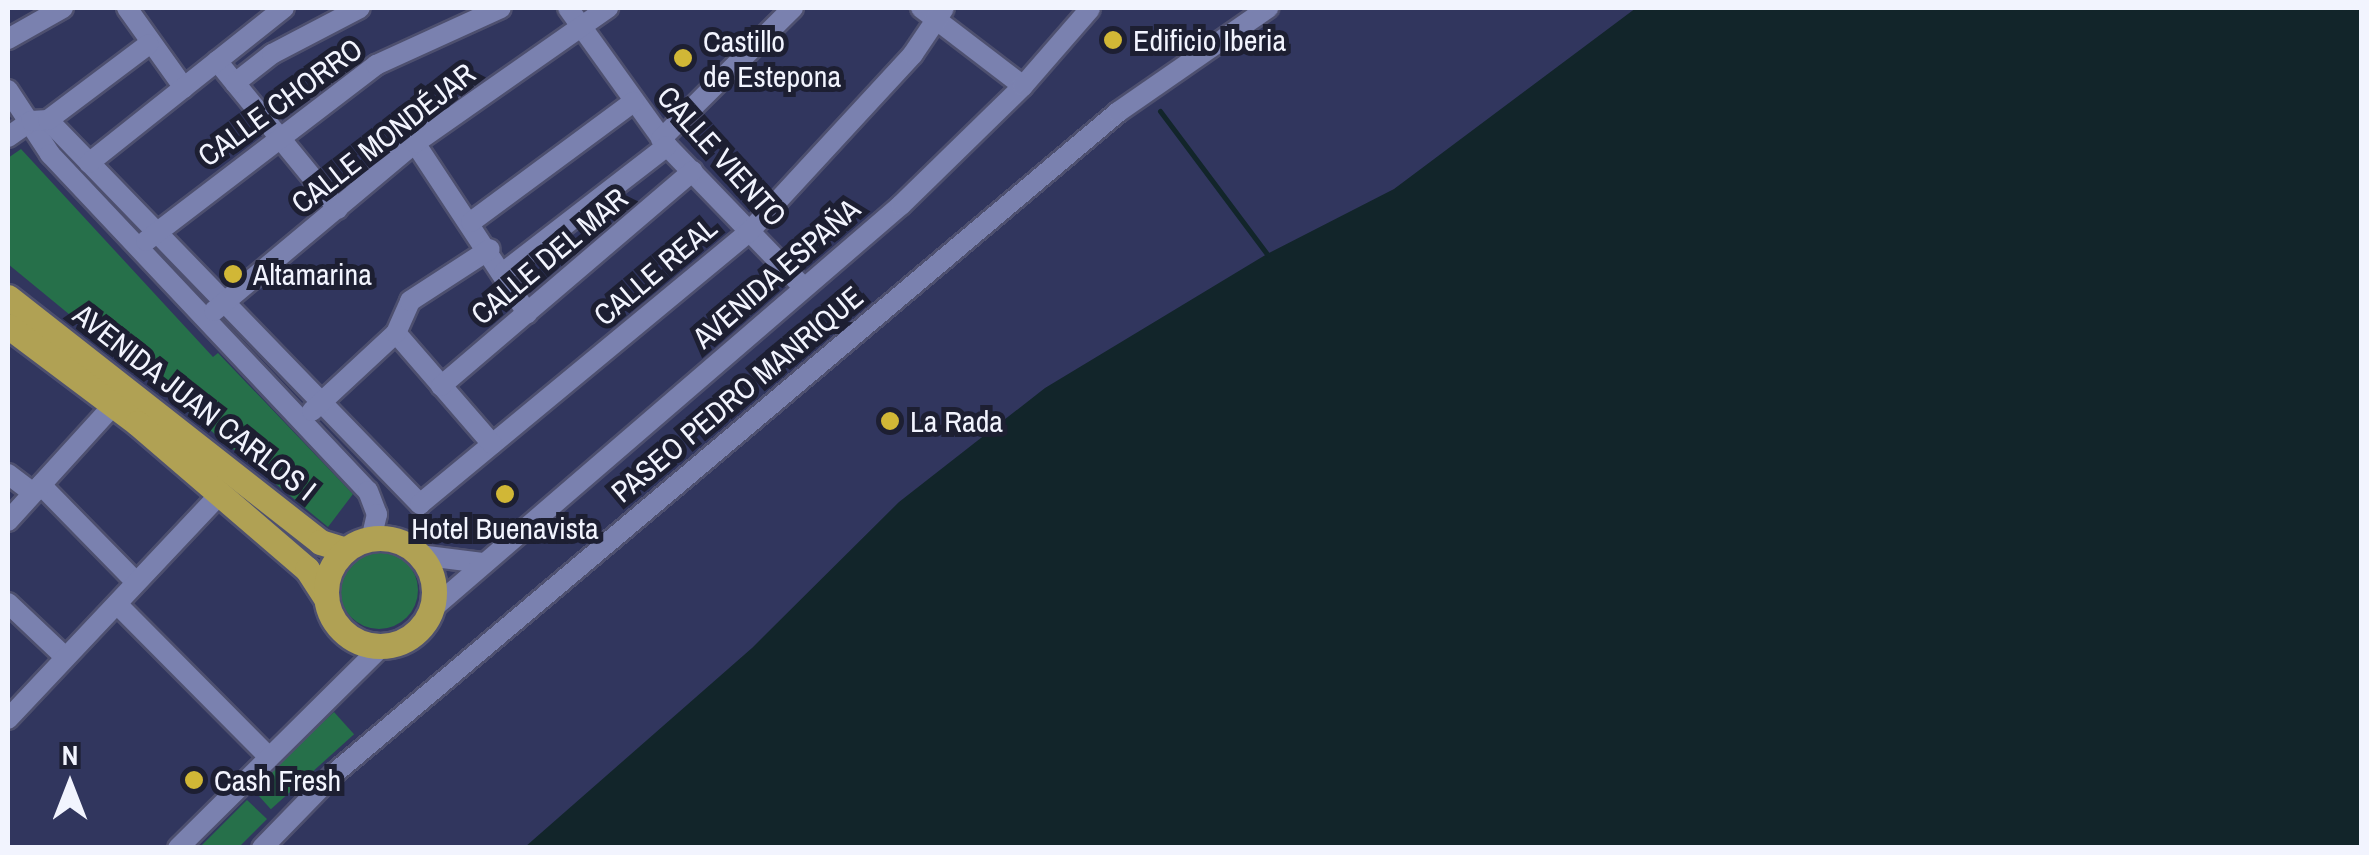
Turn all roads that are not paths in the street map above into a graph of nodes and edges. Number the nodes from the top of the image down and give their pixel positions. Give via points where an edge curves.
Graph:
1 (63, 8) edge
2 (128, 8) edge
3 (360, 8) edge
4 (502, 8) edge
5 (568, 8) edge
6 (608, 8) edge
7 (793, 8) edge
8 (1084, 8) edge
9 (1268, 8) edge
10 (934, 11) edge
11 (270, 12) edge
12 (584, 28) junction
13 (8, 39) edge
14 (149, 44) junction
15 (217, 61) junction
16 (235, 83) junction
17 (1023, 86) junction
18 (184, 88) junction
19 (8, 90) edge
20 (633, 102) junction
21 (38, 122) junction
22 (8, 136) edge
23 (279, 136) junction
24 (664, 142) junction
25 (415, 143) junction
26 (89, 163) junction
27 (693, 171) junction
28 (338, 208) junction
29 (471, 222) junction
30 (156, 232) junction
31 (748, 233) junction
32 (138, 248) junction
33 (490, 249) junction
34 (504, 272) junction
35 (804, 288) junction
36 (8, 297) edge
37 (223, 302) junction
38 (527, 313) junction
39 (206, 318) junction
40 (8, 326) edge
41 (396, 333) junction
42 (441, 386) junction
43 (121, 397) junction
44 (320, 404) junction
45 (302, 420) junction
46 (358, 443) junction
47 (492, 444) junction
48 (332, 450) junction
49 (8, 474) edge
50 (37, 489) junction
51 (218, 496) junction
52 (8, 521) edge
53 (371, 539) junction
54 (346, 550) junction
55 (420, 554) junction
56 (482, 563) junction
57 (136, 582) junction
58 (326, 598) junction
59 (8, 603) edge
60 (116, 604) junction
61 (432, 609) junction
62 (382, 646) junction
63 (64, 656) junction
64 (8, 719) edge
65 (269, 757) junction
66 (178, 848) edge
67 (262, 848) edge

1 - 13 street
2 - 14 street
3 - 16 street via 272,54
4 - 23 street, CALLE CHORRO via 376,66
5 - 12 street, CALLE VIENTO
6 - 12 street, CALLE MONDÉJAR
7 - 24 street
8 - 17 street, AVENIDA ESPAÑA
9 - 67 street, PASEO PEDRO MANRIQUE via 1118,112 336,772
10 - 17 street
10 - 31 street, CALLE REAL via 913,54
11 - 15 street
12 - 20 street, CALLE VIENTO
12 - 25 street, CALLE MONDÉJAR
14 - 18 street
14 - 21 street
15 - 16 street
15 - 18 street
16 - 23 street
17 - 35 street, AVENIDA ESPAÑA
18 - 26 street
19 - 21 street
20 - 24 street, CALLE VIENTO
20 - 29 street
21 - 22 street
21 - 26 street
21 - 32 street
23 - 28 street
23 - 30 street, CALLE CHORRO
24 - 27 street, CALLE VIENTO
24 - 34 street
25 - 28 street, CALLE MONDÉJAR
25 - 29 street
26 - 30 street
27 - 31 street, CALLE VIENTO
27 - 38 street, CALLE DEL MAR
28 - 37 street, CALLE MONDÉJAR
29 - 33 street
30 - 32 street, CALLE CHORRO
30 - 37 street
31 - 35 street, CALLE VIENTO
31 - 47 street, CALLE REAL
32 - 39 street
33 - 34 street
33 - 41 street via 410,301
34 - 38 street
35 - 56 street, AVENIDA ESPAÑA
36 - 43 main road, AVENIDA JUAN CARLOS I
37 - 39 street, CALLE MONDÉJAR
37 - 44 street
38 - 42 street, CALLE DEL MAR
39 - 45 street
40 - 43 main road, AVENIDA JUAN CARLOS I
41 - 42 street
41 - 44 street
42 - 47 street
43 - 50 street
43 - 51 main road, AVENIDA JUAN CARLOS I
43 - 54 main road, AVENIDA JUAN CARLOS I via 320,542
44 - 45 street
44 - 46 street
45 - 48 street
46 - 47 street, CALLE REAL via 415,502 424,502
46 - 48 street
48 - 53 street via 375,506
49 - 50 street
50 - 52 street
50 - 57 street
51 - 57 street
51 - 58 main road, AVENIDA JUAN CARLOS I via 307,569
53 - 54 main road
53 - 55 main road via 397,541
54 - 58 main road via 332,567
55 - 56 street
55 - 61 main road via 433,579
56 - 61 street, AVENIDA ESPAÑA
57 - 60 street
58 - 62 main road via 345,633
59 - 63 street
60 - 63 street
60 - 65 street
61 - 62 main road via 416,632
62 - 65 street
63 - 64 street
65 - 66 street

